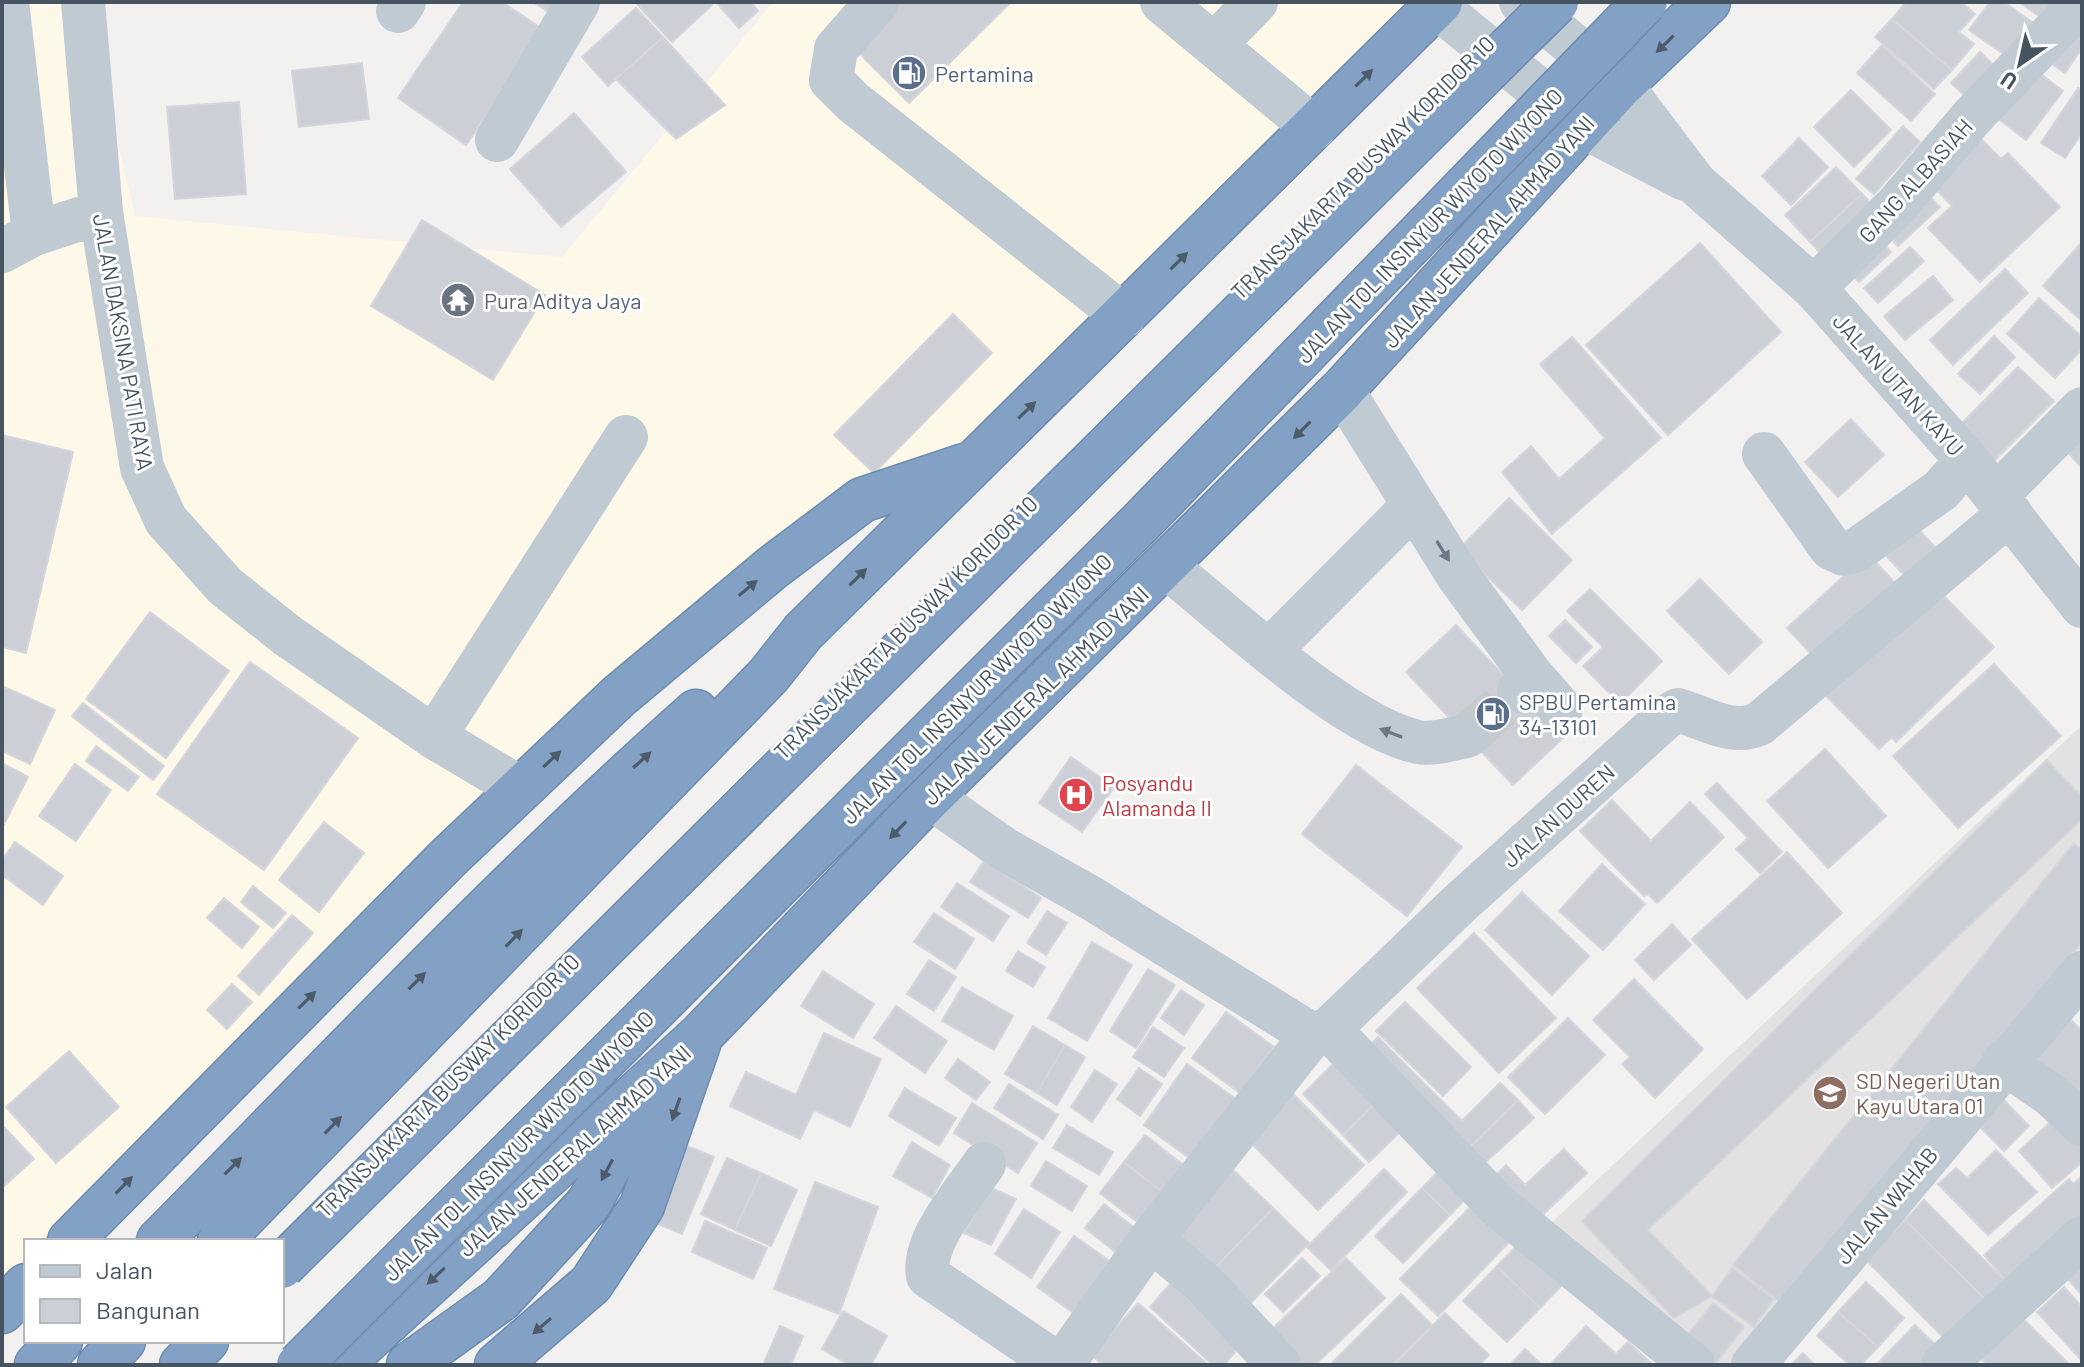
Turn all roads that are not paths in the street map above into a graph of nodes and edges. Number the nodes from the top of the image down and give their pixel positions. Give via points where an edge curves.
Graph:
1 (7, 2) edge
2 (83, 2) edge
3 (578, 2) edge
4 (877, 2) edge
5 (1162, 2) edge
6 (1256, 2) edge
7 (1623, 2) edge
8 (1645, 2) edge
9 (1708, 2) edge
10 (2082, 2) edge
11 (1436, 3) edge
12 (1532, 3) edge
13 (1214, 45) junction
14 (1482, 45) junction
15 (1577, 45) junction
16 (1621, 85) junction
17 (1534, 90) junction
18 (1584, 127) junction
19 (1314, 128) junction
20 (497, 140) dead end
21 (1695, 183) junction
22 (101, 212) junction
23 (18, 243) edge
24 (1814, 288) junction
25 (1124, 316) junction
26 (1342, 390) junction
27 (2082, 409) edge
28 (626, 437) dead end
29 (1764, 454) dead end
30 (1967, 460) junction
31 (971, 464) junction
32 (2003, 504) junction
33 (1414, 505) junction
34 (1167, 567) junction
35 (2082, 606) edge
36 (803, 632) junction
37 (1270, 650) junction
38 (1561, 709) dead end
39 (1467, 736) tunnel mouth
40 (434, 737) junction
41 (520, 788) junction
42 (930, 797) junction
43 (2082, 973) edge
44 (1320, 1032) junction
45 (701, 1035) junction
46 (2004, 1062) junction
47 (657, 1076) junction
48 (2082, 1124) edge
49 (984, 1164) dead end
50 (2082, 1238) edge
51 (72, 1239) edge
52 (161, 1239) edge
53 (222, 1239) edge
54 (1151, 1239) junction
55 (284, 1247) edge
56 (284, 1264) edge
57 (24, 1288) edge
58 (2, 1311) edge
59 (58, 1343) edge
60 (121, 1343) edge
61 (188, 1343) edge
62 (204, 1343) edge
63 (37, 1365) edge
64 (100, 1365) edge
65 (166, 1365) edge
66 (182, 1365) edge
67 (277, 1365) edge
68 (299, 1365) edge
69 (340, 1365) edge
70 (409, 1365) edge
71 (497, 1365) edge
72 (1061, 1365) edge
73 (1279, 1365) edge
74 (1693, 1365) edge
75 (1753, 1365) edge
76 (1943, 1365) edge

1 - 23 street
2 - 22 street, JALAN DAKSINA PATI RAYA
3 - 20 street
4 - 25 street via 836,49 831,80
5 - 13 street
6 - 13 street
7 - 15 street
8 - 68 highway, JALAN TOL INSINYUR WIYOTO WIYONO, bridge via 1129,535
9 -> 16 highway, JALAN JENDERAL AHMAD YANI
10 - 24 street, GANG ALBASIAH
11 - 14 street, JALAN UTAN KAYU
19 -> 11 highway
12 - 14 street, TRANSJAKARTA BUSWAY KORIDOR 10
12 - 15 street, JALAN UTAN KAYU
12 - 56 highway, bridge
13 - 19 street
14 - 17 street, JALAN UTAN KAYU
14 - 55 street, TRANSJAKARTA BUSWAY KORIDOR 10
15 - 16 street, JALAN UTAN KAYU
15 - 17 street
16 - 18 highway, JALAN JENDERAL AHMAD YANI
16 - 21 street, JALAN UTAN KAYU
17 - 18 street, JALAN UTAN KAYU
17 - 67 street via 1208,430
18 - 21 street, JALAN UTAN KAYU
18 - 26 highway, JALAN JENDERAL AHMAD YANI
25 -> 19 highway
21 - 24 street, JALAN UTAN KAYU
22 - 23 street
22 - 40 street, JALAN DAKSINA PATI RAYA via 142,468 166,520 225,586
24 - 30 street, JALAN UTAN KAYU
31 -> 25 highway
26 - 33 street
26 -> 34 highway, JALAN JENDERAL AHMAD YANI
27 - 32 street
28 - 40 street
29 - 30 street via 1831,548 1844,554 1941,490
30 - 32 street, JALAN UTAN KAYU
36 -> 31 highway
41 -> 31 highway via 619,696 862,500
32 - 35 street, JALAN UTAN KAYU
32 - 44 street, JALAN DUREN via 1759,724 1732,729 1678,710 1665,718
33 - 37 street
33 -> 38 street via 1525,684
34 - 37 street
34 - 42 highway, JALAN JENDERAL AHMAD YANI
52 -> 36 highway via 613,786 754,661
53 -> 36 highway via 769,675
39 -> 37 street via 1422,744 1383,732
40 - 41 street, JALAN DAKSINA PATI RAYA
51 -> 41 highway
42 - 44 street via 1004,849
42 -> 45 highway, JALAN JENDERAL AHMAD YANI
43 - 46 street, JALAN WAHAB
44 - 54 street, JALAN DUREN
44 - 74 street via 1496,1204
45 - 47 highway, JALAN JENDERAL AHMAD YANI
45 -> 71 highway via 642,1206 591,1284
46 - 48 street
46 - 75 street, JALAN WAHAB
47 -> 69 highway, JALAN JENDERAL AHMAD YANI
47 -> 70 highway via 589,1203 501,1299
49 - 72 street via 930,1246 928,1276
50 - 76 street
54 - 72 street, JALAN DUREN
54 - 73 street via 1205,1285
57 - 58 highway
59 - 63 highway
60 - 64 highway
61 - 65 street
62 - 66 highway

